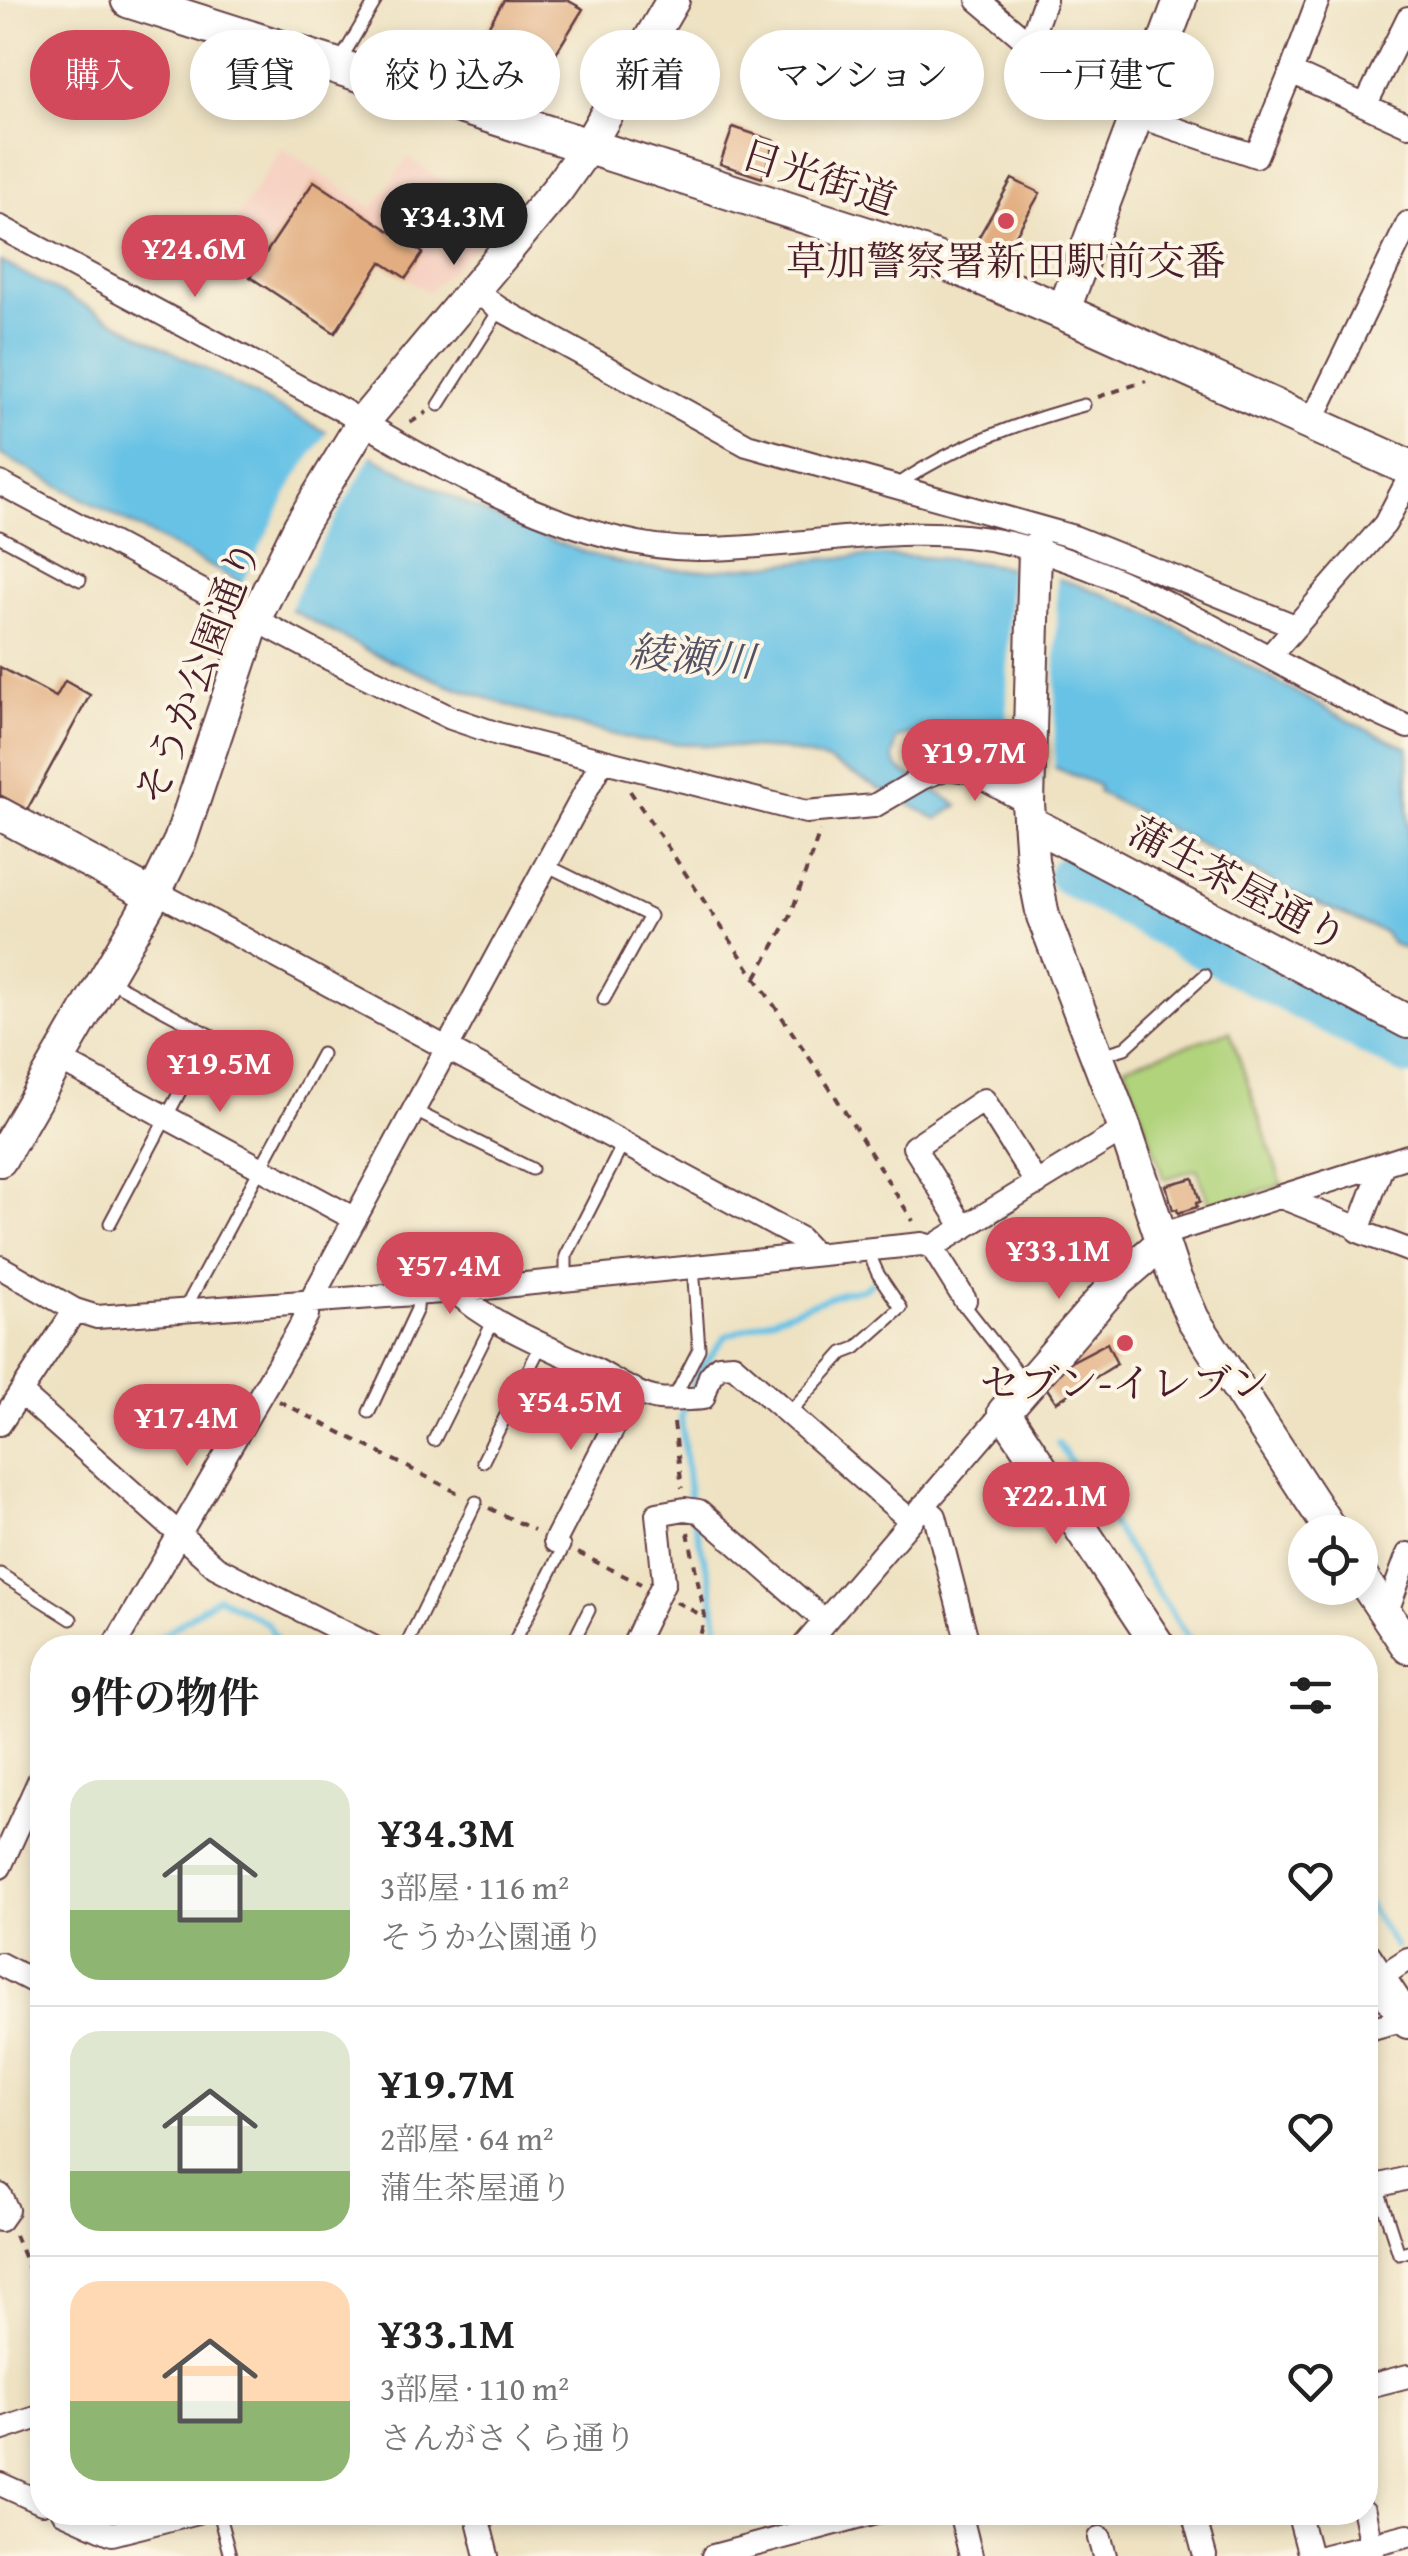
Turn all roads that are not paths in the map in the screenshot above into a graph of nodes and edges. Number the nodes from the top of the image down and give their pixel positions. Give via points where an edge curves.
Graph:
1 (129, 0) edge
2 (376, 0) edge
3 (673, 0) edge
4 (978, 0) edge
5 (1045, 0) edge
6 (1180, 0) edge
7 (1318, 0) edge
8 (179, 8) edge
9 (1408, 18) edge
10 (1013, 30) edge
11 (1034, 30) edge
12 (1169, 30) edge
13 (338, 64) junction
14 (1291, 72) junction
15 (1366, 104) junction
16 (1135, 120) edge
17 (1149, 120) edge
18 (1408, 125) edge
19 (588, 146) junction
20 (1408, 223) edge
21 (0, 228) edge
22 (487, 300) junction
23 (1063, 312) junction
24 (440, 405) road end
25 (1084, 406) road end
26 (1311, 423) junction
27 (358, 431) junction
28 (1408, 466) edge
29 (1408, 480) edge
30 (0, 483) edge
31 (896, 486) junction
32 (0, 537) edge
33 (1035, 560) junction
34 (80, 580) dead end
35 (256, 615) junction
36 (1295, 626) junction
37 (1269, 657) junction
38 (1408, 727) edge
39 (606, 762) junction
40 (1029, 805) junction
41 (0, 814) edge
42 (548, 866) junction
43 (154, 894) junction
44 (1205, 976) dead end
45 (106, 979) junction
46 (604, 998) dead end
47 (1408, 1022) edge
48 (448, 1049) junction
49 (322, 1054) dead end
50 (1097, 1056) junction
51 (58, 1059) junction
52 (415, 1111) junction
53 (168, 1117) junction
54 (1125, 1130) junction
55 (623, 1144) junction
56 (1408, 1156) edge
57 (0, 1160) edge
58 (1383, 1164) junction
59 (260, 1166) junction
60 (532, 1169) dead end
61 (1038, 1184) junction
62 (1281, 1197) junction
63 (355, 1219) junction
64 (110, 1224) dead end
65 (964, 1228) junction
66 (1360, 1228) junction
67 (1161, 1239) junction
68 (927, 1246) junction
69 (867, 1249) junction
70 (1408, 1250) edge
71 (814, 1254) junction
72 (693, 1266) junction
73 (0, 1267) edge
74 (566, 1278) junction
75 (456, 1291) junction
76 (418, 1293) junction
77 (966, 1300) joint
78 (308, 1302) junction
79 (75, 1310) junction
80 (190, 1310) junction
81 (494, 1318) junction
82 (542, 1343) junction
83 (1028, 1386) junction
84 (633, 1390) junction
85 (21, 1393) junction
86 (682, 1398) junction
87 (369, 1412) dead end
88 (1004, 1412) junction
89 (788, 1414) junction
90 (0, 1424) edge
91 (434, 1440) dead end
92 (483, 1461) dead end
93 (476, 1502) dead end
94 (917, 1513) junction
95 (1321, 1515) edge
96 (179, 1534) junction
97 (560, 1544) joint
98 (1408, 1554) edge
99 (0, 1574) edge
100 (1378, 1602) edge
101 (589, 1610) dead end
102 (1386, 1614) junction
103 (71, 1619) dead end
104 (826, 1621) junction
105 (120, 1635) edge
106 (349, 1635) edge
107 (411, 1635) edge
108 (517, 1635) edge
109 (576, 1635) edge
110 (638, 1635) edge
111 (814, 1635) edge
112 (966, 1635) edge
113 (1151, 1635) edge
114 (1408, 1647) edge
115 (30, 1801) edge
116 (0, 1867) edge
117 (1408, 1958) edge
118 (0, 1964) edge
119 (1378, 1966) edge
120 (1378, 1976) edge
121 (30, 1980) edge
122 (1407, 2021) edge
123 (1378, 2027) edge
124 (1408, 2178) edge
125 (1378, 2186) edge
126 (1378, 2204) edge
127 (1408, 2252) edge
128 (1408, 2378) edge
129 (1378, 2384) edge
130 (30, 2420) edge
131 (0, 2430) edge
132 (0, 2484) edge
133 (30, 2498) edge
134 (92, 2525) edge
135 (147, 2525) edge
136 (222, 2525) edge
137 (479, 2525) edge
138 (814, 2525) edge
139 (963, 2525) edge
140 (1197, 2525) edge
141 (1302, 2525) edge
142 (1369, 2534) edge
143 (1408, 2535) edge
144 (782, 2547) edge
145 (230, 2556) edge
146 (487, 2556) edge
147 (713, 2556) edge
148 (971, 2556) edge
149 (1205, 2556) edge
150 (1310, 2556) edge
151 (1325, 2556) edge

1 - 8 main road, 日光街道
2 - 13 lane
3 - 19 street, そうか公園通り
4 - 10 street
5 - 11 street
6 - 12 street
7 - 14 street
8 - 13 main road, 日光街道
9 - 15 street
13 - 19 main road, 日光街道
14 - 15 street
14 - 17 street via 1256,156
15 - 18 street
16 - 23 street
19 - 22 street, そうか公園通り
19 - 23 main road, 日光街道 via 879,239
20 - 26 street
21 - 27 street
22 - 24 lane
22 - 27 street, そうか公園通り
22 - 31 street via 747,445
23 - 26 main road, 日光街道
25 - 31 lane via 976,443
26 - 28 main road, 日光街道
27 - 33 street via 540,513 652,544 696,550 924,534 979,538
27 - 35 street, そうか公園通り
29 - 36 street via 1385,524
30 - 35 street
31 - 36 street via 1074,537
32 - 34 lane
33 - 37 street via 1154,596
33 - 40 street
35 - 39 street via 451,718
35 - 43 street, そうか公園通り via 197,797
36 - 37 street
37 - 38 street
39 - 40 street via 806,812 874,806 947,768 969,771
39 - 42 street
40 - 47 street, 蒲生茶屋通り
40 - 50 street via 1043,916
41 - 43 street
42 - 46 lane via 650,916
42 - 48 street
43 - 45 street, そうか公園通り
43 - 48 street
44 - 50 lane via 1125,1048
45 - 51 street, そうか公園通り
45 - 53 lane via 210,1035
48 - 52 street
48 - 55 street
49 - 59 lane
50 - 54 street
51 - 53 street
51 - 57 street, そうか公園通り
52 - 60 lane
52 - 63 street
53 - 59 street
53 - 64 lane
54 - 61 street
54 - 67 street
55 - 71 street via 799,1238
55 - 74 lane via 566,1256
56 - 58 street
58 - 62 street
58 - 66 street
59 - 63 street
59 - 80 lane
61 - 65 street
61 - 65 street via 984,1100 914,1146
62 - 66 street
62 - 67 street
63 - 78 street
65 - 68 street
66 - 70 street
67 - 83 street
67 - 95 street via 1193,1318
68 - 69 street
68 - 77 street
69 - 71 street
69 - 89 lane via 901,1308 843,1353
71 - 72 street
72 - 74 street
72 - 86 lane via 699,1349
73 - 79 street
74 - 75 street
75 - 76 street
75 - 81 street
76 - 78 street
76 - 87 lane via 417,1310
77 - 83 lane
78 - 80 street
78 - 96 street
79 - 80 street via 97,1317
79 - 85 street
81 - 82 street
81 - 91 lane
82 - 84 street
82 - 92 lane
83 - 88 street
84 - 86 street via 660,1400
84 - 97 street
85 - 90 street
85 - 96 street
86 - 89 street via 703,1398 719,1366 733,1366
88 - 94 street
88 - 113 street
89 - 94 street
93 - 107 lane
94 - 104 street
94 - 112 street via 935,1516
96 - 105 street
96 - 106 street via 216,1567
97 - 108 lane
98 - 102 street
99 - 103 lane
100 - 102 street
101 - 109 lane
102 - 114 street
104 - 110 street via 705,1504 657,1514 664,1582
104 - 111 street
115 - 116 street
117 - 119 street
118 - 121 street
120 - 122 street
122 - 123 street
124 - 125 street
126 - 127 lane via 1399,2254
128 - 129 street
130 - 131 street
132 - 133 street
134 - 135 street via 112,2534
136 - 145 lane
137 - 146 street
138 - 144 street
139 - 148 street
140 - 149 street
141 - 150 street
142 - 143 street
142 - 151 street
144 - 147 street

